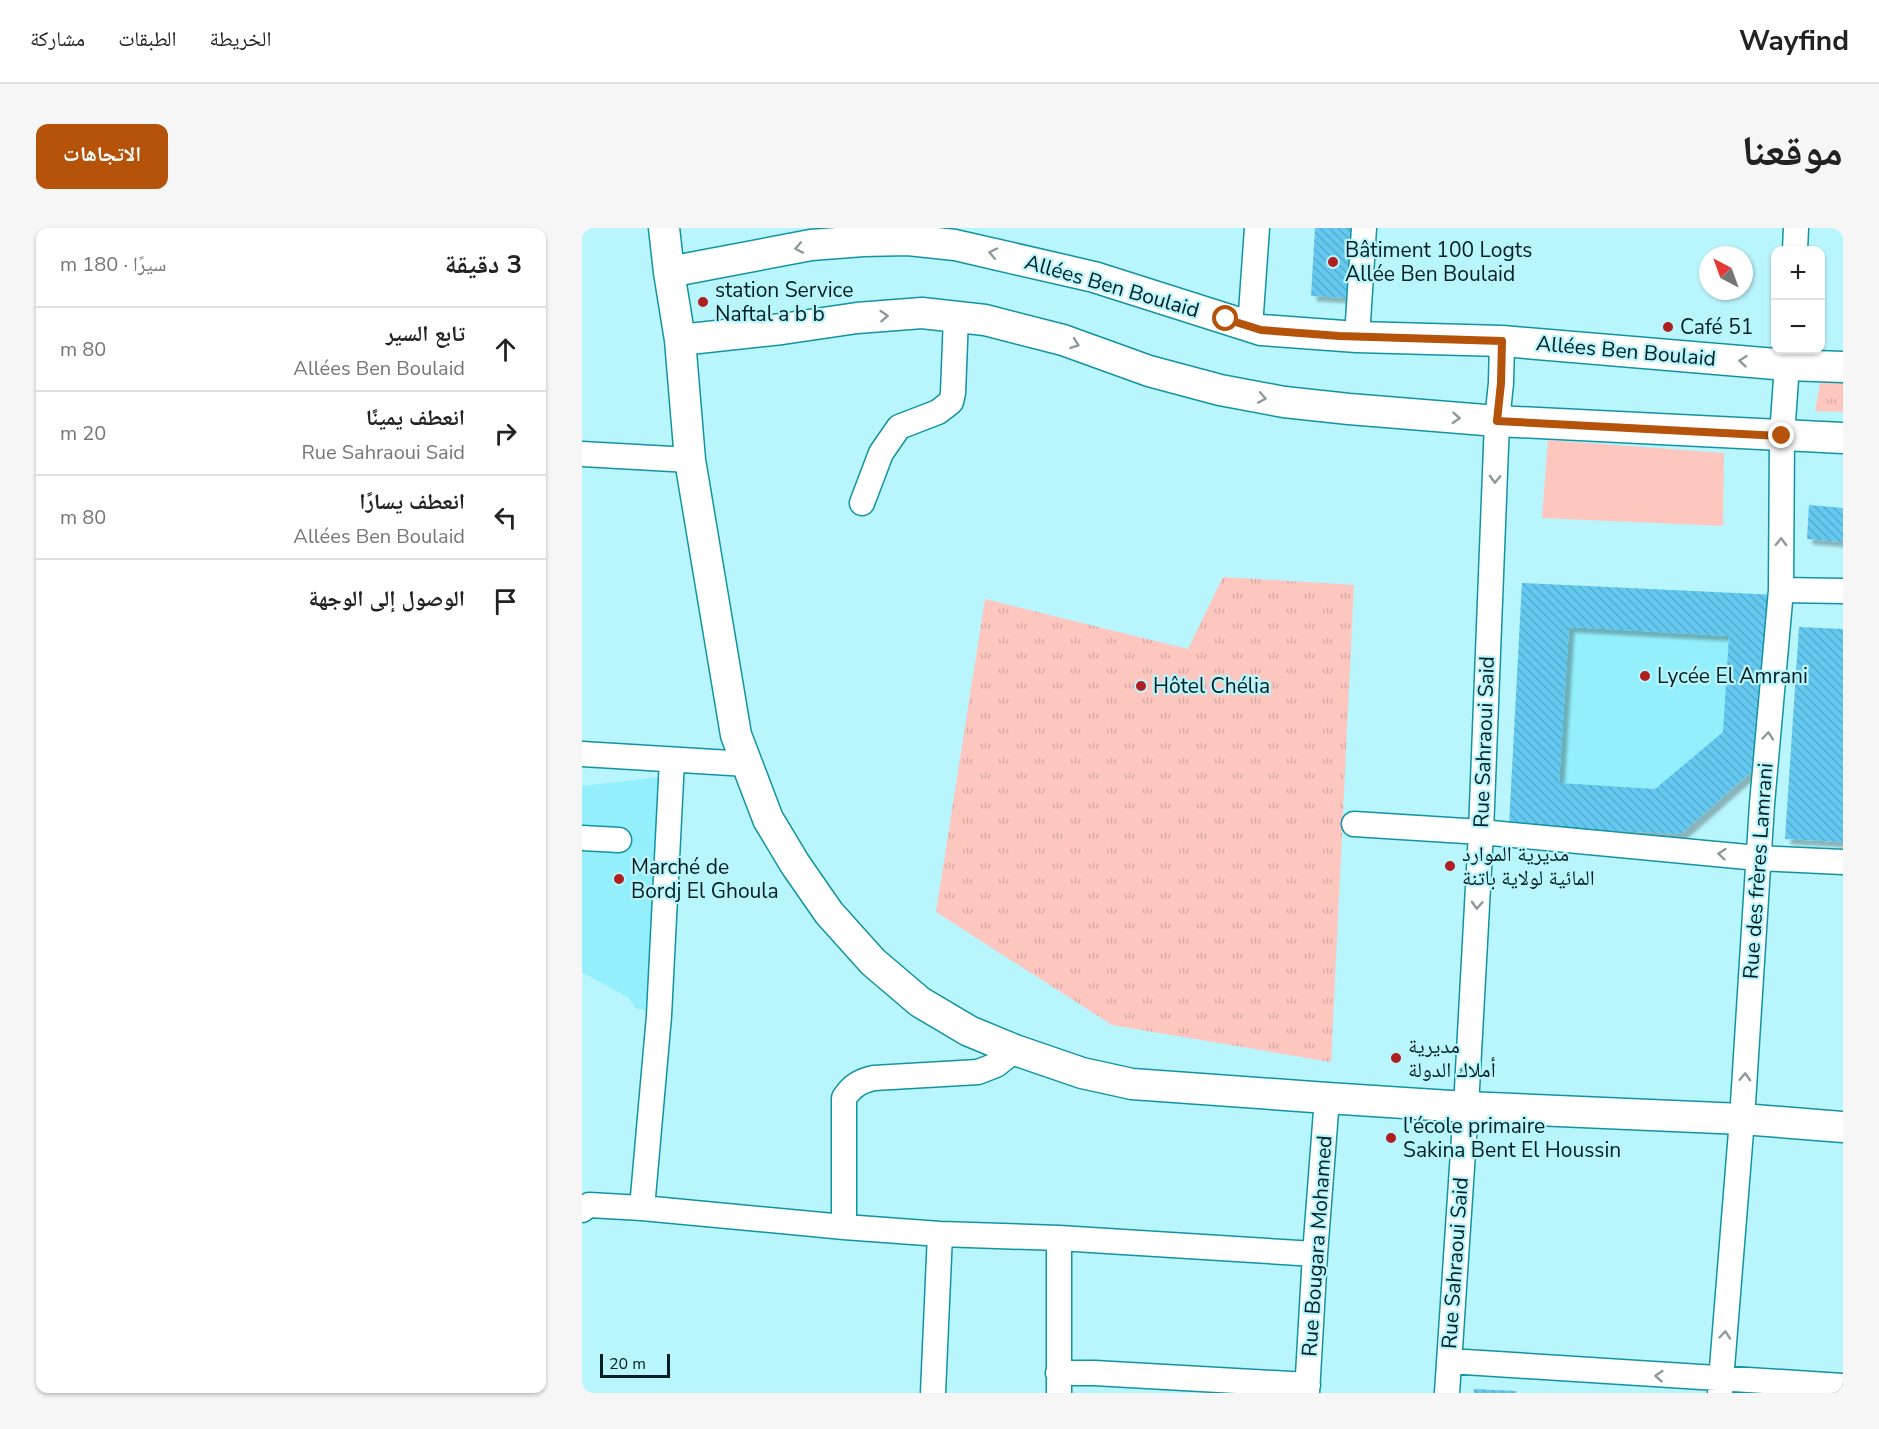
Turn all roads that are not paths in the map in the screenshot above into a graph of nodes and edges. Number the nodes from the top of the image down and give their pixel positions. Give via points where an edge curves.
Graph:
1 (664, 228) edge
2 (1257, 228) edge
3 (1364, 228) edge
4 (1796, 228) edge
5 (1795, 246) edge
6 (669, 272) junction
7 (956, 317) junction
8 (1250, 327) junction
9 (1357, 337) junction
10 (680, 340) junction
11 (1502, 341) junction
12 (1788, 357) edge
13 (1843, 367) edge
14 (1497, 421) junction
15 (1782, 436) junction
16 (1843, 438) edge
17 (582, 454) edge
18 (690, 460) junction
19 (862, 503) dead end
20 (1781, 590) junction
21 (1843, 591) edge
22 (582, 754) edge
23 (672, 760) junction
24 (747, 764) junction
25 (1354, 824) dead end
26 (1481, 832) junction
27 (582, 838) edge
28 (619, 840) dead end
29 (1758, 858) junction
30 (1843, 862) edge
31 (1015, 1050) junction
32 (1327, 1098) junction
33 (1466, 1107) junction
34 (1742, 1119) junction
35 (1843, 1127) edge
36 (642, 1208) junction
37 (582, 1210) edge
38 (844, 1227) junction
39 (940, 1234) junction
40 (1059, 1238) junction
41 (1315, 1254) junction
42 (1449, 1361) junction
43 (1059, 1383) edge
44 (1094, 1383) edge
45 (1843, 1386) edge
46 (1721, 1387) edge
47 (1308, 1389) edge
48 (933, 1393) edge
49 (1447, 1393) edge

1 - 6 main road
2 - 8 street
3 - 9 street
4 - 5 street
8 -> 6 main road, Allées Ben Boulaid via 1094,277 955,245 908,240 812,245
6 - 10 main road
10 -> 7 main road via 857,318 922,313
7 -> 14 main road via 986,320 1063,340 1149,371 1220,390 1349,410
7 - 19 street via 951,402 938,412 899,427 881,453
8 - 9 main road, Allées Ben Boulaid
9 - 11 main road, Allées Ben Boulaid
10 - 18 main road
12 -> 11 main road, Allées Ben Boulaid
11 - 14 street, Rue Sahraoui Said
12 - 13 main road, Allées Ben Boulaid
12 - 15 street, Rue des frères Lamrani
14 - 15 main road
14 -> 26 street, Rue Sahraoui Said
15 - 16 main road
20 -> 15 street, Rue des frères Lamrani
17 - 18 street
18 - 24 main road via 736,735
20 - 21 street
29 -> 20 street, Rue des frères Lamrani
22 - 23 street
23 - 24 street
23 - 36 street via 659,1016
24 - 31 main road via 768,819 795,864 829,912 873,962 920,1002 969,1031
25 - 26 street
29 -> 26 street
26 -> 33 street, Rue Sahraoui Said
27 - 28 street
29 - 30 street
34 -> 29 street, Rue des frères Lamrani
31 - 32 main road via 1132,1084
31 - 38 street via 996,1065 978,1072 874,1078 852,1087 844,1098
32 - 33 main road
32 - 41 street, Rue Bougara Mohamed
33 - 34 main road
33 - 42 street, Rue Sahraoui Said
34 - 35 main road
46 -> 34 street, Rue des frères Lamrani
36 - 37 street via 589,1206
36 - 38 street
38 - 39 street
39 - 40 street
39 - 48 street
40 - 41 street
40 - 43 street
41 - 47 street, Rue Bougara Mohamed
46 -> 42 street
42 - 49 street, Rue Sahraoui Said
43 - 44 street
44 - 47 street
45 - 46 street

